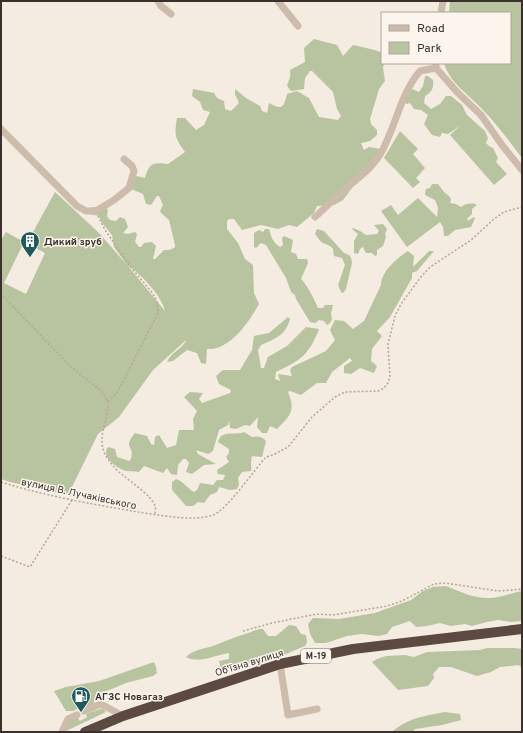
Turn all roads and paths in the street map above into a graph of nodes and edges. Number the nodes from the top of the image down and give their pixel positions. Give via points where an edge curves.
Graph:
1 (158, 1) edge
2 (278, 1) edge
3 (443, 1) edge
4 (441, 12) edge
5 (171, 14) dead end
6 (298, 26) dead end
7 (436, 66) edge
8 (1, 129) edge
9 (124, 159) dead end
10 (522, 170) edge
11 (522, 207) edge
12 (96, 211) junction
13 (315, 217) dead end
14 (1, 294) edge
15 (108, 401) junction
16 (1, 482) edge
17 (72, 499) junction
18 (155, 515) junction
19 (1, 556) edge
20 (522, 589) edge
21 (520, 630) edge
22 (243, 631) dead end
23 (280, 664) junction
24 (317, 710) dead end
25 (84, 711) dead end
26 (77, 715) dead end
27 (123, 716) junction
28 (106, 727) edge
29 (62, 732) edge
30 (85, 732) edge

1 - 5 street
2 - 6 street
3 - 4 street
7 - 10 street via 457,92 481,115
7 - 13 street via 420,71 416,75 382,152 368,169
8 - 12 street via 77,206 86,211
9 - 12 street via 134,171 129,188
11 - 18 path, вулиця В. Лучаківського via 504,212 420,278 401,304 396,316 388,344 390,377 384,388 378,391 345,392 335,397 312,417 288,447 266,457 229,502 214,515 187,518
12 - 15 path via 104,230 151,290 157,301 158,313 117,393
14 - 15 path via 66,361 104,394
15 - 18 path via 102,431 105,455 120,472 146,493 155,505
16 - 17 path, вулиця В. Лучаківського
17 - 18 path, вулиця В. Лучаківського
17 - 19 path via 30,567
20 - 22 path via 498,591 445,583 434,584 407,599 387,606 333,615 317,614
21 - 23 highway, Обʼїзна вулиця / М-19 via 353,649
23 - 24 street via 288,715
23 - 27 highway, Обʼїзна вулиця / М-19
25 - 27 street via 101,704
26 - 29 street via 68,719
27 - 28 highway, Обʼїзна вулиця / М-19
28 - 30 highway, Обʼїзна вулиця / М-19

